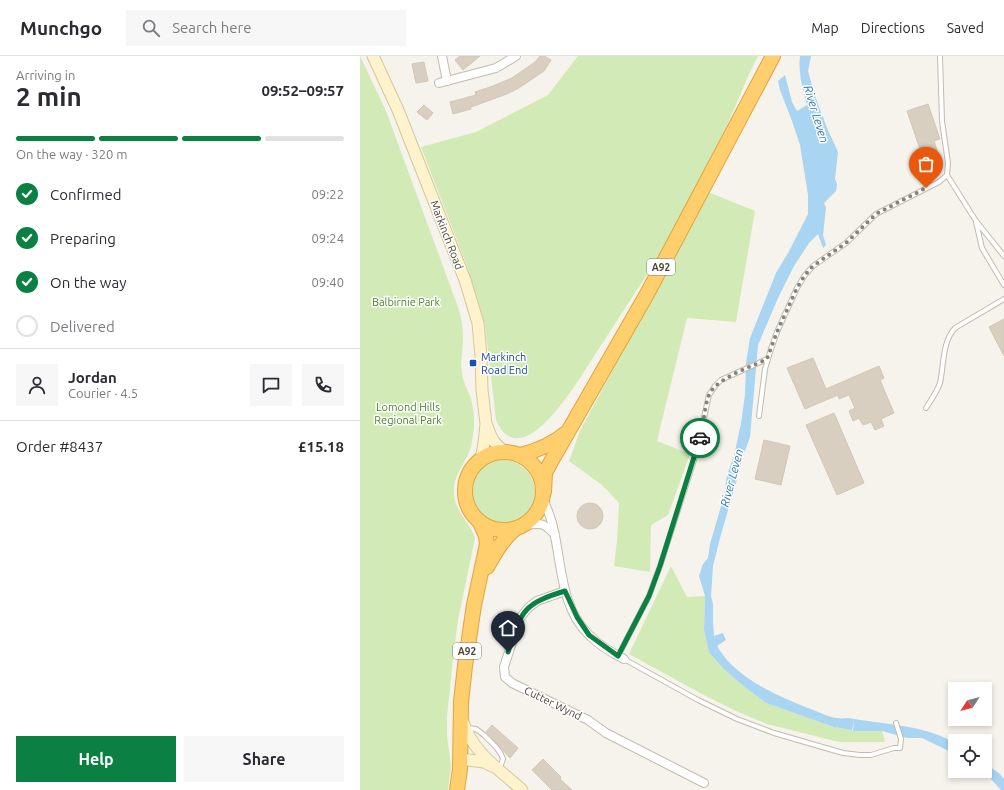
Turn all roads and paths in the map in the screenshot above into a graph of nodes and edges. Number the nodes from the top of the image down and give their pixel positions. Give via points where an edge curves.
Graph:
1 (373, 56) edge
2 (442, 56) edge
3 (516, 56) edge
4 (773, 56) edge
5 (940, 56) edge
6 (447, 81) junction
7 (439, 82) dead end
8 (947, 175) junction
9 (976, 221) junction
10 (1004, 256) edge
11 (1004, 285) edge
12 (1004, 300) edge
13 (767, 359) junction
14 (926, 408) dead end
15 (759, 416) dead end
16 (486, 424) junction
17 (571, 429) junction
18 (506, 452) junction
19 (520, 455) junction
20 (481, 460) junction
21 (543, 495) junction
22 (480, 522) junction
23 (520, 527) junction
24 (555, 536) junction
25 (479, 583) junction
26 (565, 591) junction
27 (621, 658) junction
28 (462, 721) junction
29 (896, 723) dead end
30 (461, 758) junction
31 (497, 769) junction
32 (704, 783) dead end
33 (457, 790) edge
34 (522, 790) edge

1 - 16 main road, Markinch Road via 398,110 465,280 478,323
2 - 6 street
3 - 6 street via 496,68
4 - 17 highway, A92 via 647,294
5 - 8 lane
6 - 7 street
8 - 9 lane
8 - 13 lane via 939,182 876,214 846,243 813,266 797,288
9 - 10 lane
9 - 11 lane via 982,248
12 - 14 lane via 955,328 951,333 940,383
13 - 15 lane
13 - 27 lane via 721,380 710,395 696,454 660,566
16 - 18 main road, Markinch Road via 494,442
16 - 20 main road, Markinch Road
17 - 19 highway, A92 via 559,439 533,452
17 - 21 highway, A92 via 545,473
18 - 19 highway, A92
18 - 20 highway, A92 via 497,452
19 - 21 highway, A92 via 530,461 537,470 542,481
20 - 22 highway, A92 via 472,468 465,491 469,508
21 - 23 highway, A92 via 538,512
21 - 24 street
22 - 23 highway, A92 via 496,530 506,531
22 - 25 highway, A92 via 487,544
23 - 24 street via 540,523
23 - 25 highway, A92 via 507,536 499,546
24 - 26 street
25 - 28 highway, A92 via 465,666 461,702
26 - 27 street via 578,620 589,635
26 - 32 street, Cutter Wynd via 537,601 524,613 518,623 504,667 505,677 512,683 588,720 606,733
27 - 29 lane via 737,719 843,753 871,755 900,748 901,739
28 - 30 highway, A92
28 - 31 main road via 475,747
28 - 31 lane via 466,727 479,730 499,750 503,759
30 - 31 main road via 484,762
30 - 33 highway, A92
31 - 34 main road

